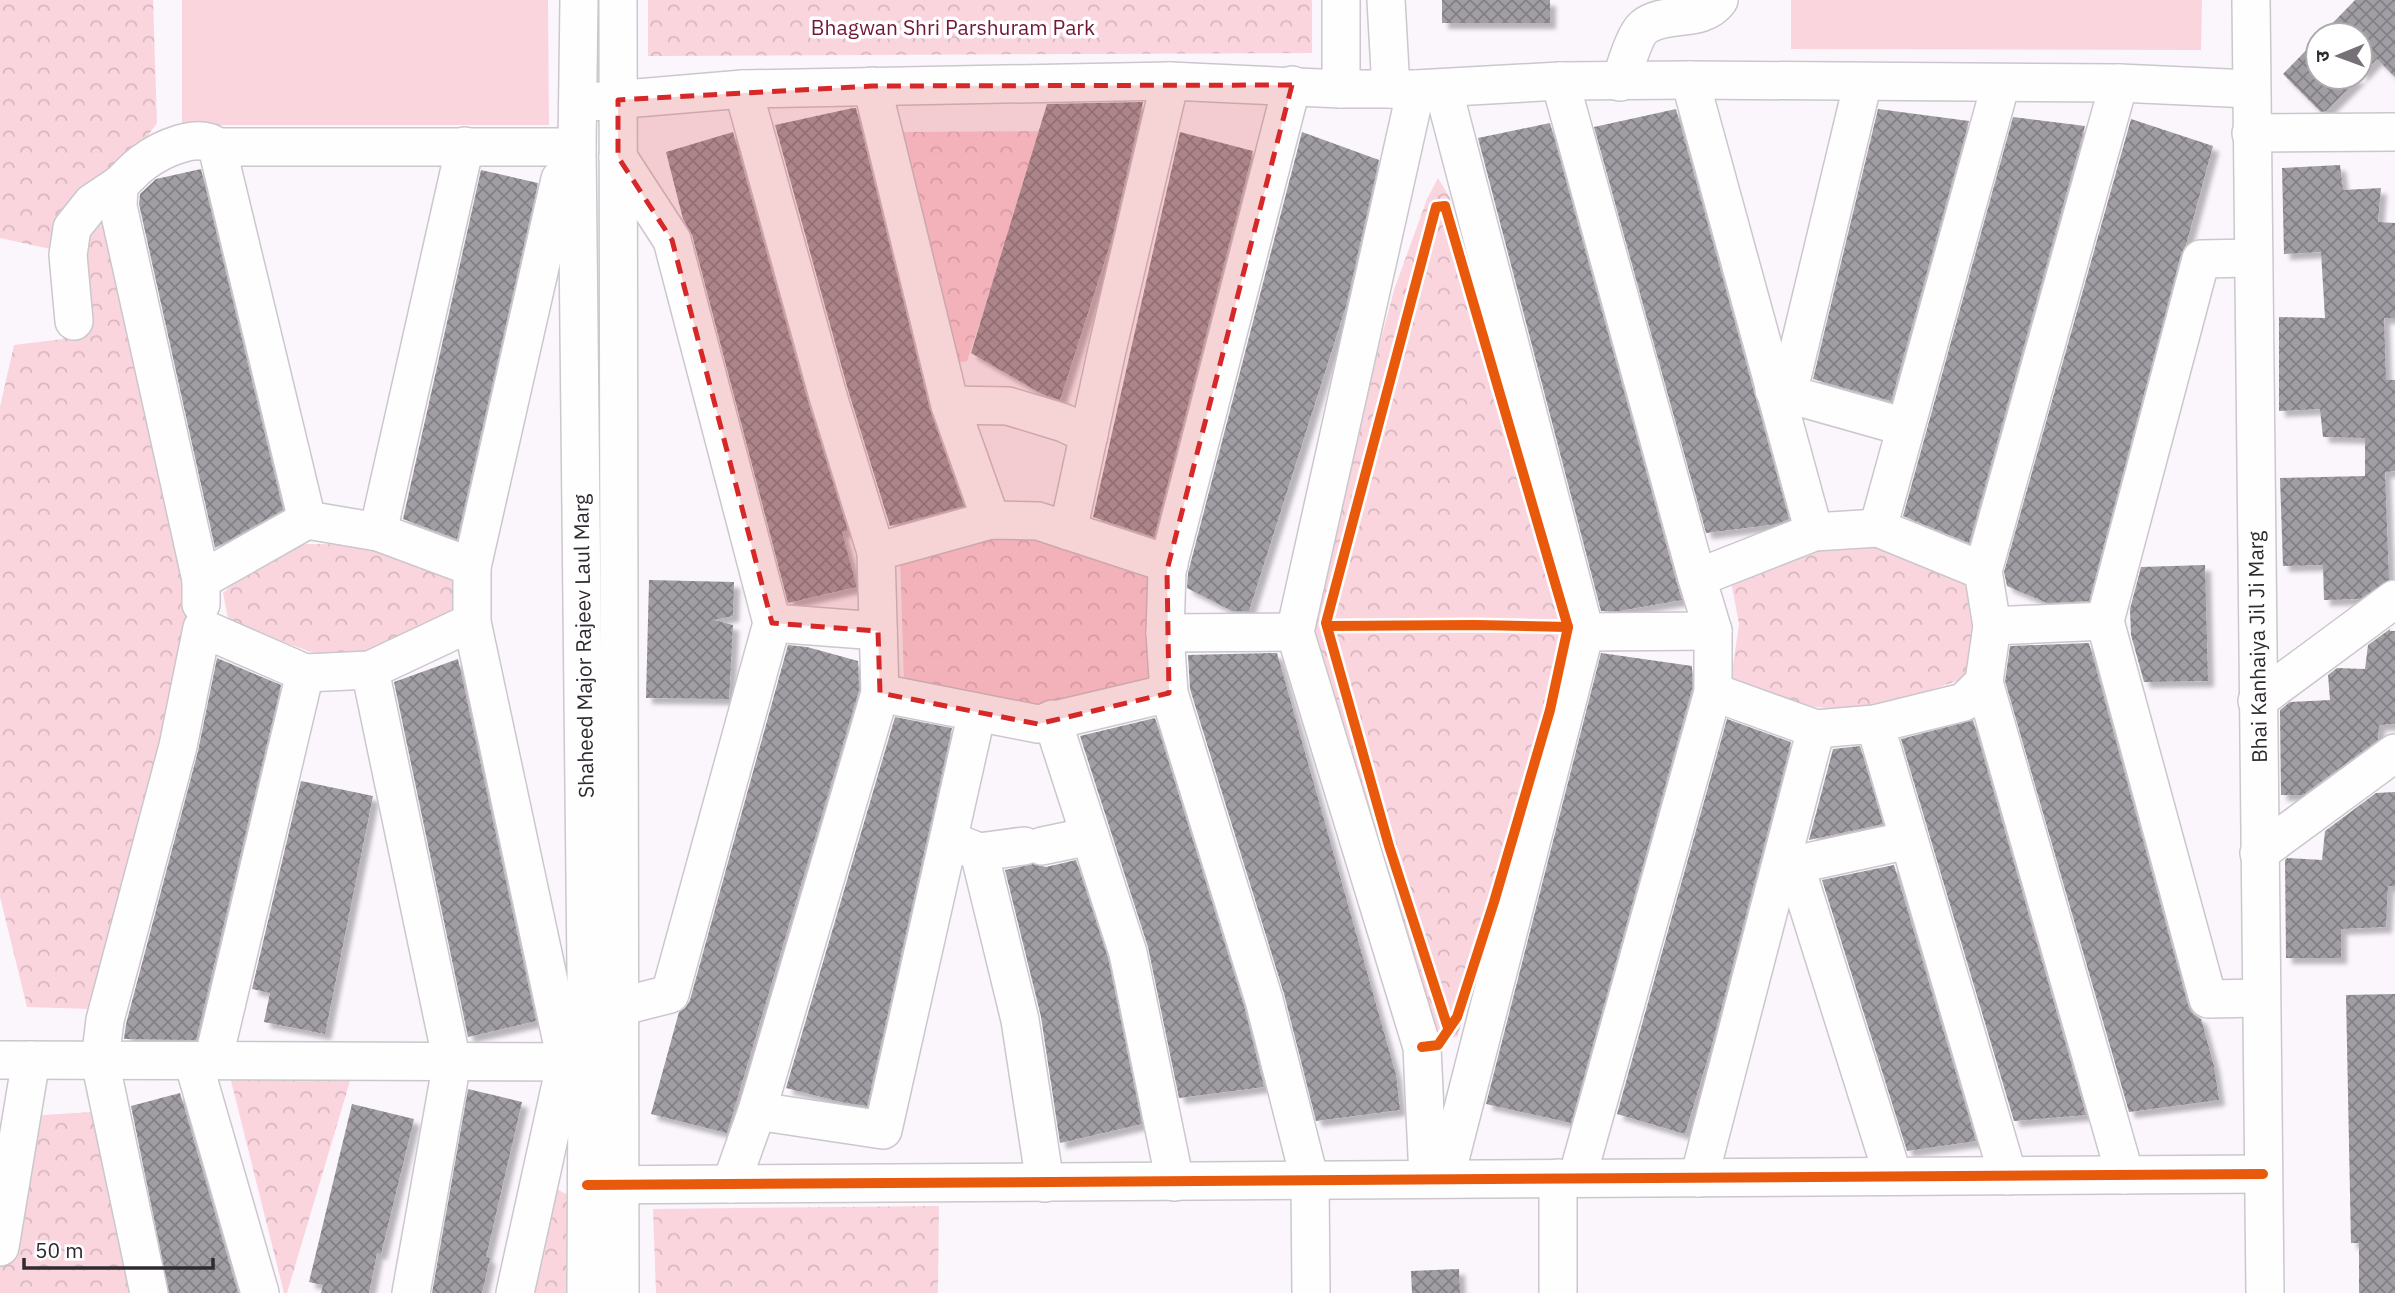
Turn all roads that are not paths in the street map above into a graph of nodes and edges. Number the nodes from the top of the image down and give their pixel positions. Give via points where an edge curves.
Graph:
1 (579, 0) edge
2 (618, 0) edge
3 (1341, 0) edge
4 (1386, 0) edge
5 (1719, 0) edge
6 (2251, 0) edge
7 (1690, 80) junction
8 (1170, 81) junction
9 (1560, 81) junction
10 (1619, 82) junction
11 (1863, 82) junction
12 (2001, 83) junction
13 (2119, 83) junction
14 (1292, 85) junction
15 (872, 86) junction
16 (743, 89) junction
17 (1341, 89) junction
18 (1417, 89) junction
19 (2250, 89) junction
20 (618, 100) junction
21 (578, 103) junction
22 (2395, 131) edge
23 (2251, 133) junction
24 (466, 146) junction
25 (217, 147) junction
26 (577, 147) junction
27 (618, 158) junction
28 (560, 179) dead end
29 (119, 185) junction
30 (2252, 258) junction
31 (74, 321) dead end
32 (1781, 392) junction
33 (950, 405) junction
34 (1905, 427) junction
35 (1089, 435) junction
36 (307, 520) junction
37 (991, 520) junction
38 (1878, 528) junction
39 (1068, 531) junction
40 (378, 532) junction
41 (1814, 532) junction
42 (876, 552) junction
43 (1169, 564) junction
44 (472, 566) junction
45 (1983, 570) junction
46 (1697, 578) junction
47 (201, 580) junction
48 (2395, 599) edge
49 (2105, 621) junction
50 (472, 622) junction
51 (772, 623) junction
52 (1992, 626) junction
53 (202, 628) junction
54 (878, 631) junction
55 (1713, 631) junction
56 (1295, 632) junction
57 (1586, 632) junction
58 (1165, 633) junction
59 (370, 670) junction
60 (305, 673) junction
61 (1984, 682) junction
62 (1713, 692) junction
63 (880, 693) junction
64 (1170, 693) junction
65 (2257, 701) junction
66 (977, 712) junction
67 (1052, 719) junction
68 (1875, 724) junction
69 (1816, 729) junction
70 (2395, 753) edge
71 (1090, 836) junction
72 (1909, 840) junction
73 (964, 846) junction
74 (2259, 853) junction
75 (1787, 866) junction
76 (2261, 998) junction
77 (619, 1007) junction
78 (16, 1060) edge
79 (100, 1061) junction
80 (203, 1061) junction
81 (591, 1061) junction
82 (453, 1062) junction
83 (757, 1111) junction
84 (2263, 1174) junction
85 (2125, 1175) junction
86 (1893, 1176) junction
87 (2008, 1176) junction
88 (1436, 1178) junction
89 (1568, 1178) junction
90 (1699, 1178) junction
91 (1310, 1181) junction
92 (1175, 1182) junction
93 (1045, 1183) junction
94 (731, 1184) junction
95 (603, 1185) junction
96 (0, 1247) edge
97 (149, 1293) edge
98 (260, 1293) edge
99 (411, 1293) edge
100 (515, 1293) edge
101 (586, 1293) edge
102 (620, 1293) edge
103 (1311, 1293) edge
104 (1558, 1293) edge
105 (2265, 1293) edge

1 - 21 street, Shaheed Major Rajeev Laul Marg
2 - 20 street, Shaheed Major Rajeev Laul Marg
3 - 17 street
4 - 18 street
5 - 10 street via 1700,13 1642,28
6 - 19 street, Bhai Kanhaiya Jil Ji Marg
7 - 10 street
7 - 11 street
7 - 32 street
8 - 14 street
8 - 15 street
8 - 35 street
9 - 10 street
9 - 18 street
9 - 46 street
11 - 12 street
11 - 32 street
12 - 13 street
12 - 34 street
13 - 19 street
13 - 45 street
14 - 17 street
14 - 43 street
15 - 16 street
15 - 33 street
16 - 20 street
16 - 42 street
17 - 18 street
18 - 56 street
18 - 57 street
19 - 23 street, Bhai Kanhaiya Jil Ji Marg
20 - 21 street
20 - 27 street, Shaheed Major Rajeev Laul Marg
21 - 26 street, Shaheed Major Rajeev Laul Marg
22 - 23 street
23 - 30 street, Bhai Kanhaiya Jil Ji Marg
24 - 25 street
24 - 26 street
24 - 40 street
25 - 29 street via 187,141 144,162
25 - 36 street
26 - 81 street, Shaheed Major Rajeev Laul Marg
27 - 51 street via 672,240
27 - 77 street, Shaheed Major Rajeev Laul Marg
28 - 44 street
29 - 31 street via 92,203 72,228 68,255
29 - 47 street via 118,206
30 - 49 street via 2201,259
30 - 65 street, Bhai Kanhaiya Jil Ji Marg
32 - 34 street
32 - 41 street
33 - 35 street via 1008,406
33 - 37 street
34 - 38 street
35 - 39 street
36 - 40 street
36 - 47 street
37 - 39 street via 1038,521
37 - 42 street
38 - 41 street
38 - 45 street
39 - 43 street
40 - 44 street
41 - 46 street
42 - 54 street
43 - 58 street
44 - 50 street
45 - 52 street
46 - 55 street
47 - 53 street
48 - 65 street
49 - 52 street
49 - 76 street via 2208,999
50 - 59 street
50 - 81 street
51 - 54 street
51 - 77 street via 670,994
52 - 61 street
53 - 60 street
53 - 79 street via 178,746 105,1020
54 - 63 street
55 - 57 street
55 - 62 street
56 - 58 street
56 - 88 street via 1422,1047
57 - 88 street
58 - 64 street
59 - 60 street
59 - 82 street
60 - 80 street
61 - 68 street via 1964,702
61 - 85 street
62 - 69 street
62 - 89 street
63 - 66 street
63 - 83 street
64 - 67 street
64 - 91 street via 1264,1000
65 - 74 street, Bhai Kanhaiya Jil Ji Marg
66 - 67 street via 1038,724
66 - 73 street
67 - 71 street
68 - 69 street
68 - 72 street
69 - 75 street
70 - 74 street
71 - 73 street via 1033,846
71 - 92 street via 1128,953
72 - 75 street
72 - 87 street
73 - 83 street via 883,1130
73 - 93 street via 1020,1020
74 - 76 street, Bhai Kanhaiya Jil Ji Marg
75 - 86 street
75 - 90 street
76 - 84 street, Bhai Kanhaiya Jil Ji Marg
77 - 81 street, Shaheed Major Rajeev Laul Marg
78 - 79 street
78 - 96 street
79 - 80 street
79 - 97 street
80 - 82 street
80 - 98 street
81 - 82 street
81 - 95 street, Shaheed Major Rajeev Laul Marg
81 - 100 street
82 - 99 street
83 - 94 street
84 - 85 street
84 - 105 street, Bhai Kanhaiya Jil Ji Marg
85 - 87 street
86 - 87 street
86 - 90 street
88 - 89 street
88 - 91 street
89 - 90 street
89 - 104 street
91 - 92 street
91 - 103 street
92 - 93 street
93 - 94 street
94 - 95 street
95 - 101 street, Shaheed Major Rajeev Laul Marg
95 - 102 street, Shaheed Major Rajeev Laul Marg

